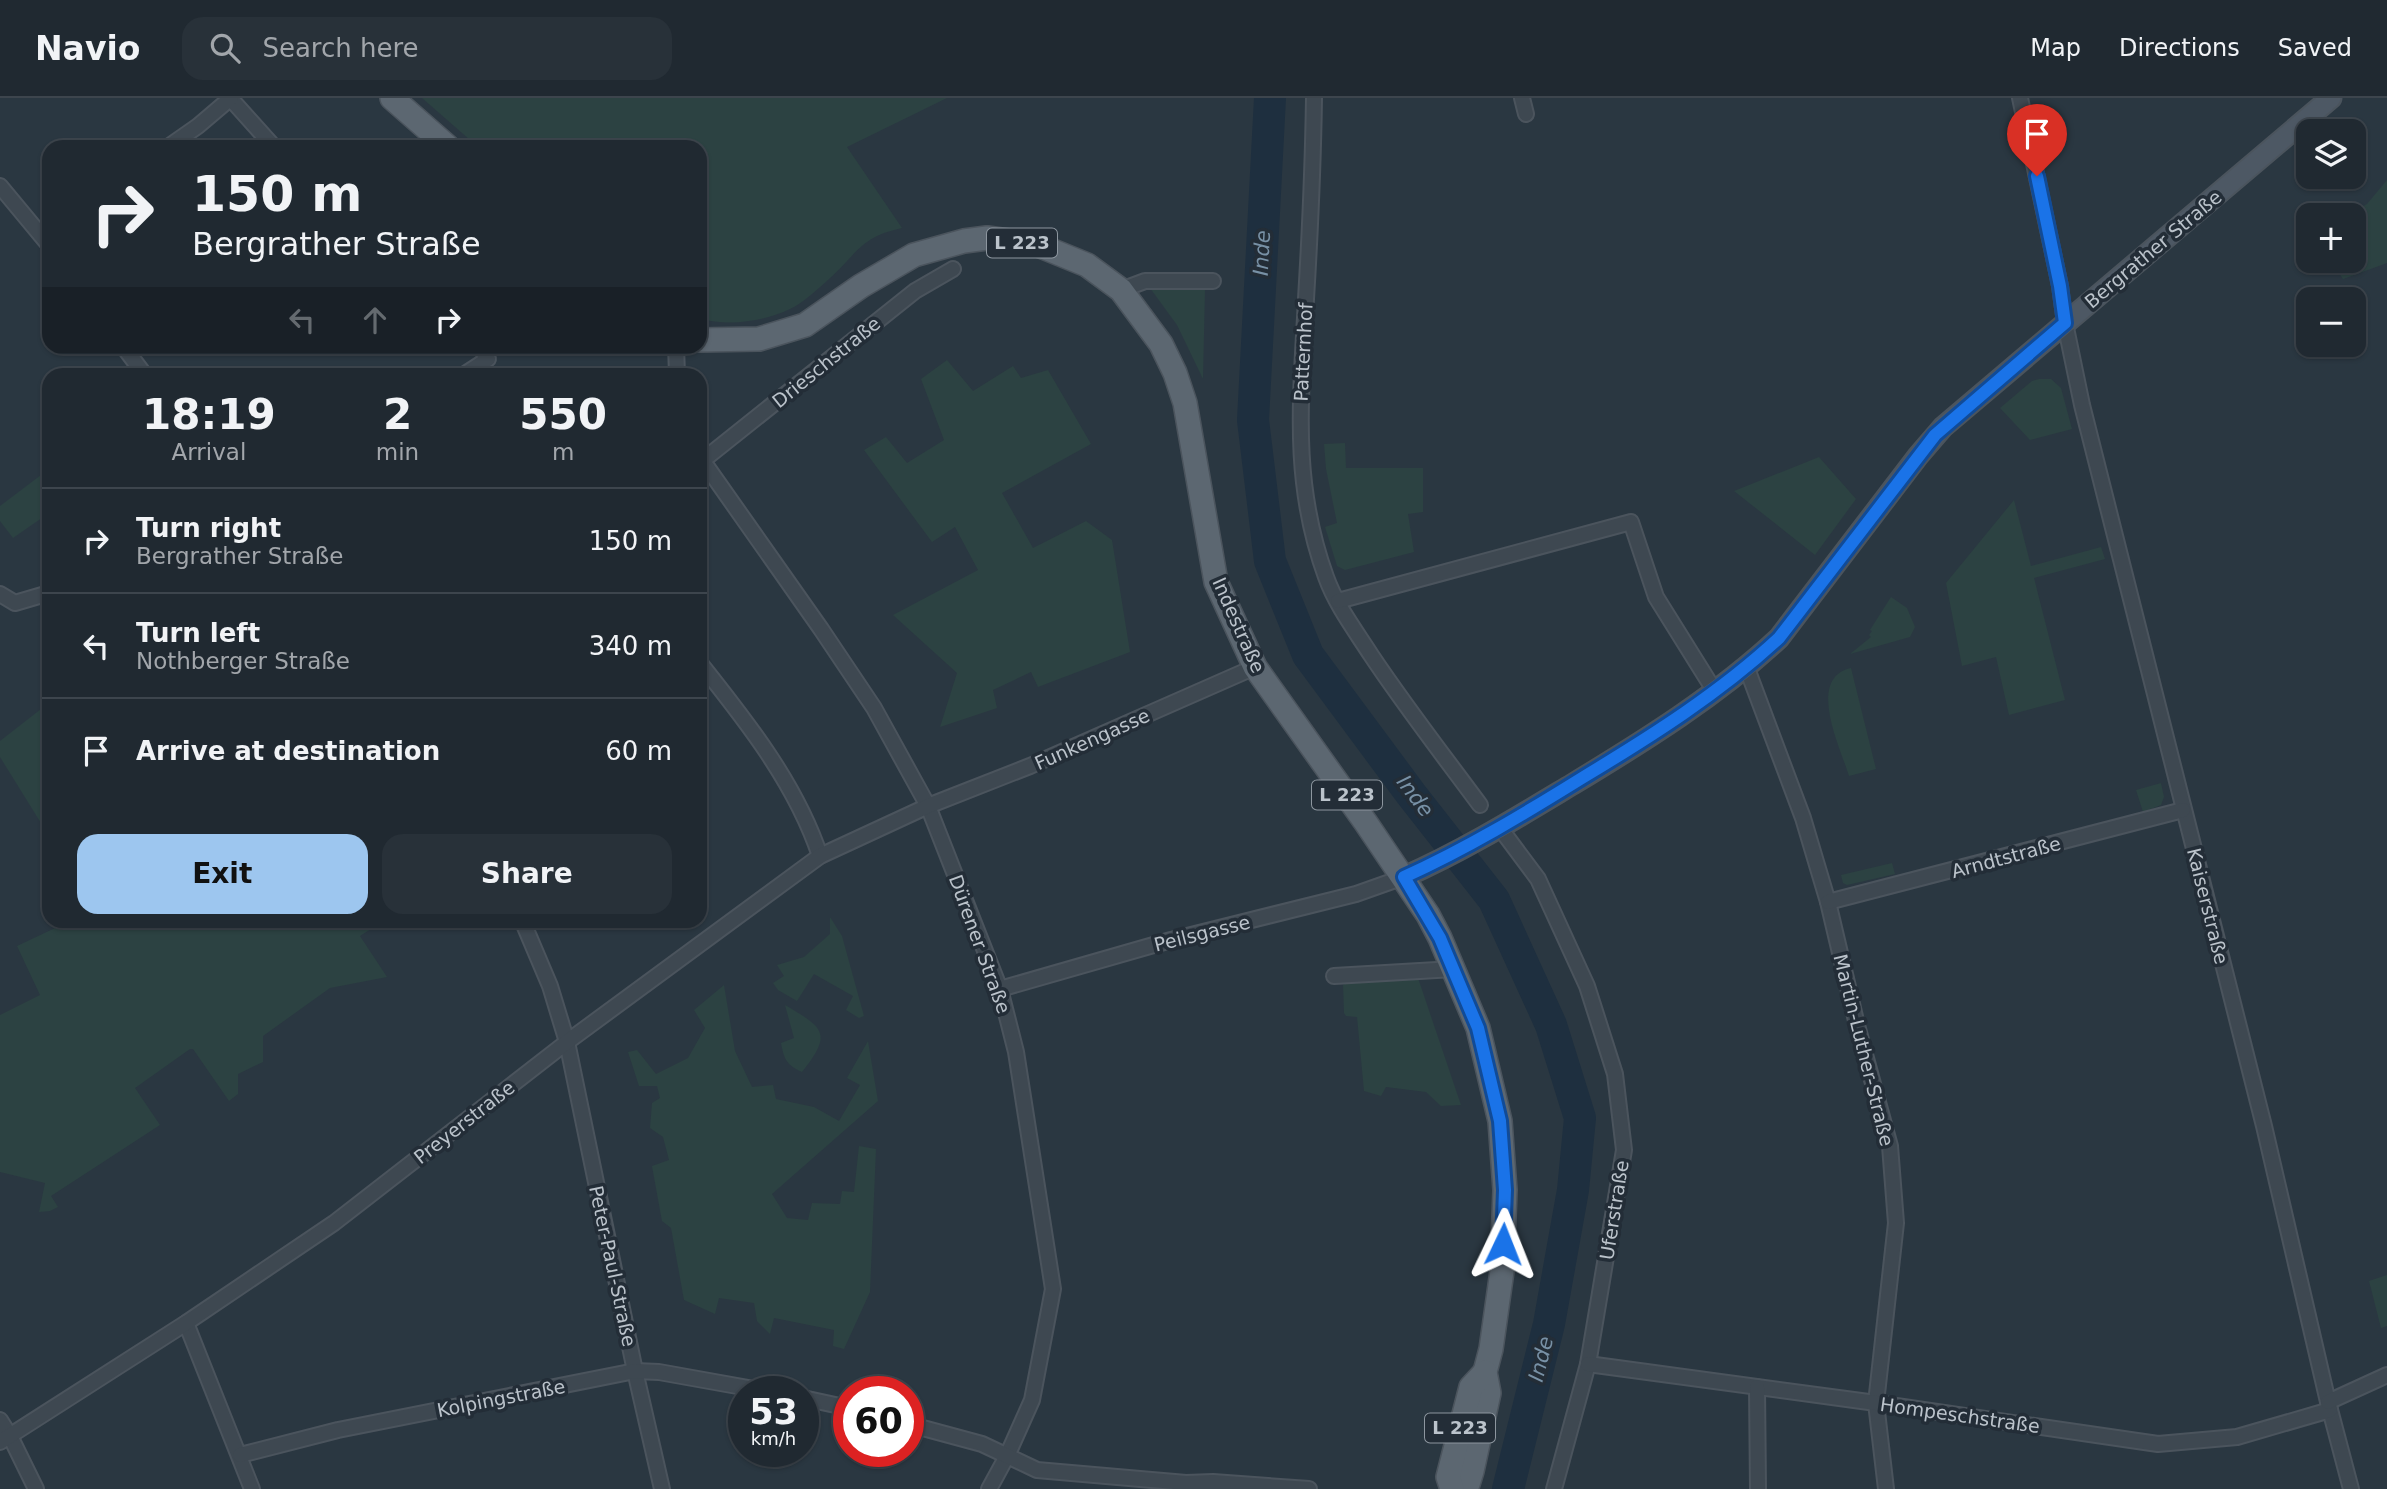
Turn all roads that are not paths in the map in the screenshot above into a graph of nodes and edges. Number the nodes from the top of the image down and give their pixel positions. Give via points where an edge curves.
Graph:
1 (231, 98) edge
2 (392, 98) edge
3 (1314, 98) edge
4 (1522, 98) edge
5 (2020, 98) edge
6 (2331, 98) edge
7 (1526, 114) dead end
8 (178, 140) edge
9 (268, 140) edge
10 (440, 140) edge
11 (0, 186) edge
12 (42, 225) edge
13 (953, 269) dead end
14 (1213, 281) dead end
15 (1121, 290) junction
16 (2065, 323) junction
17 (707, 340) edge
18 (485, 354) edge
19 (475, 368) edge
20 (707, 454) edge
21 (707, 468) edge
22 (0, 594) edge
23 (42, 595) edge
24 (1338, 601) junction
25 (1746, 666) junction
26 (1255, 667) junction
27 (707, 672) edge
28 (1714, 690) junction
29 (1480, 805) dead end
30 (928, 806) junction
31 (2183, 810) junction
32 (1500, 828) junction
33 (820, 856) junction
34 (1404, 877) junction
35 (1828, 902) junction
36 (525, 928) edge
37 (1454, 969) junction
38 (1334, 976) dead end
39 (1000, 989) junction
40 (567, 1042) junction
41 (186, 1323) junction
42 (1588, 1364) junction
43 (635, 1371) junction
44 (1485, 1372) junction
45 (2387, 1375) edge
46 (728, 1384) edge
47 (1757, 1387) junction
48 (1876, 1402) junction
49 (2329, 1406) junction
50 (0, 1420) edge
51 (924, 1428) edge
52 (5, 1439) edge
53 (240, 1455) junction
54 (1007, 1456) junction
55 (1185, 1486) edge
56 (36, 1489) edge
57 (252, 1489) edge
58 (662, 1489) edge
59 (989, 1489) edge
60 (1309, 1489) edge
61 (1452, 1489) edge
62 (1464, 1489) edge
63 (1554, 1489) edge
64 (1758, 1489) edge
65 (1886, 1489) edge
66 (2351, 1489) edge

1 - 8 street
1 - 9 street
2 - 10 main road
3 - 24 street, Patternhof via 1300,458 1307,511 1326,578
4 - 7 street
5 - 16 street, Kaiserstraße
6 - 16 main road, Bergrather Straße
11 - 12 street
13 - 20 street, Drieschstraße via 915,291
14 - 15 street via 1144,281
15 - 17 main road, Indestraße / L 223 via 1087,265 1038,245 987,238 914,255 805,324 760,339
15 - 26 main road, Indestraße / L 223 via 1161,344 1175,373 1185,403 1216,582
16 - 25 main road, Bergrather Straße via 1935,435 1779,638
16 - 31 street, Kaiserstraße
18 - 19 street via 488,359
21 - 30 street, Dürener Straße via 874,708
22 - 23 street via 15,603
24 - 28 street via 1631,522 1656,597
24 - 29 street, Patternhof via 1393,688
25 - 28 main road, Bergrather Straße
25 - 35 street, Martin-Luther-Straße via 1803,818
26 - 30 street, Funkengasse
26 - 34 main road, Indestraße / L 223
27 - 33 street via 781,774
28 - 32 main road, Bergrather Straße via 1625,752
30 - 33 street, Preyerstraße
30 - 39 street, Dürener Straße
31 - 35 street, Arndtstraße
31 - 49 street, Kaiserstraße
32 - 34 main road, Bergrather Straße
32 - 42 street, Uferstraße via 1538,879 1587,986 1615,1074 1624,1150
33 - 40 street, Preyerstraße
34 - 37 main road, Indestraße / L 223
34 - 39 street, Peilsgasse via 1356,894
35 - 48 street, Martin-Luther-Straße via 1890,1146 1896,1223
36 - 40 street, Peter-Paul-Straße
37 - 38 street
37 - 44 main road, Indestraße / L 223 via 1478,1028 1500,1121 1505,1190 1502,1271
39 - 54 street, Dürener Straße via 1016,1052 1053,1289 1032,1400
40 - 41 street, Preyerstraße via 334,1223
40 - 43 street, Peter-Paul-Straße
41 - 52 street, Preyerstraße
41 - 53 street
42 - 47 street, Hompeschstraße
42 - 63 street, Uferstraße
43 - 46 street, Kolpingstraße
43 - 53 street, Kolpingstraße via 338,1430
43 - 58 street, Peter-Paul-Straße
44 - 61 main road, Indestraße / L 223 via 1471,1387 1448,1477
44 - 62 main road, Indestraße / L 223 via 1489,1394
45 - 49 street, Hompeschstraße
47 - 48 street, Hompeschstraße
47 - 64 street
48 - 49 street, Hompeschstraße via 2158,1444 2237,1437
48 - 65 street, Martin-Luther-Straße
49 - 66 street, Kaiserstraße
50 - 52 street
51 - 54 street
52 - 56 street
53 - 57 street
54 - 55 street via 1037,1470
54 - 59 street, Dürener Straße
55 - 60 street via 1213,1482

